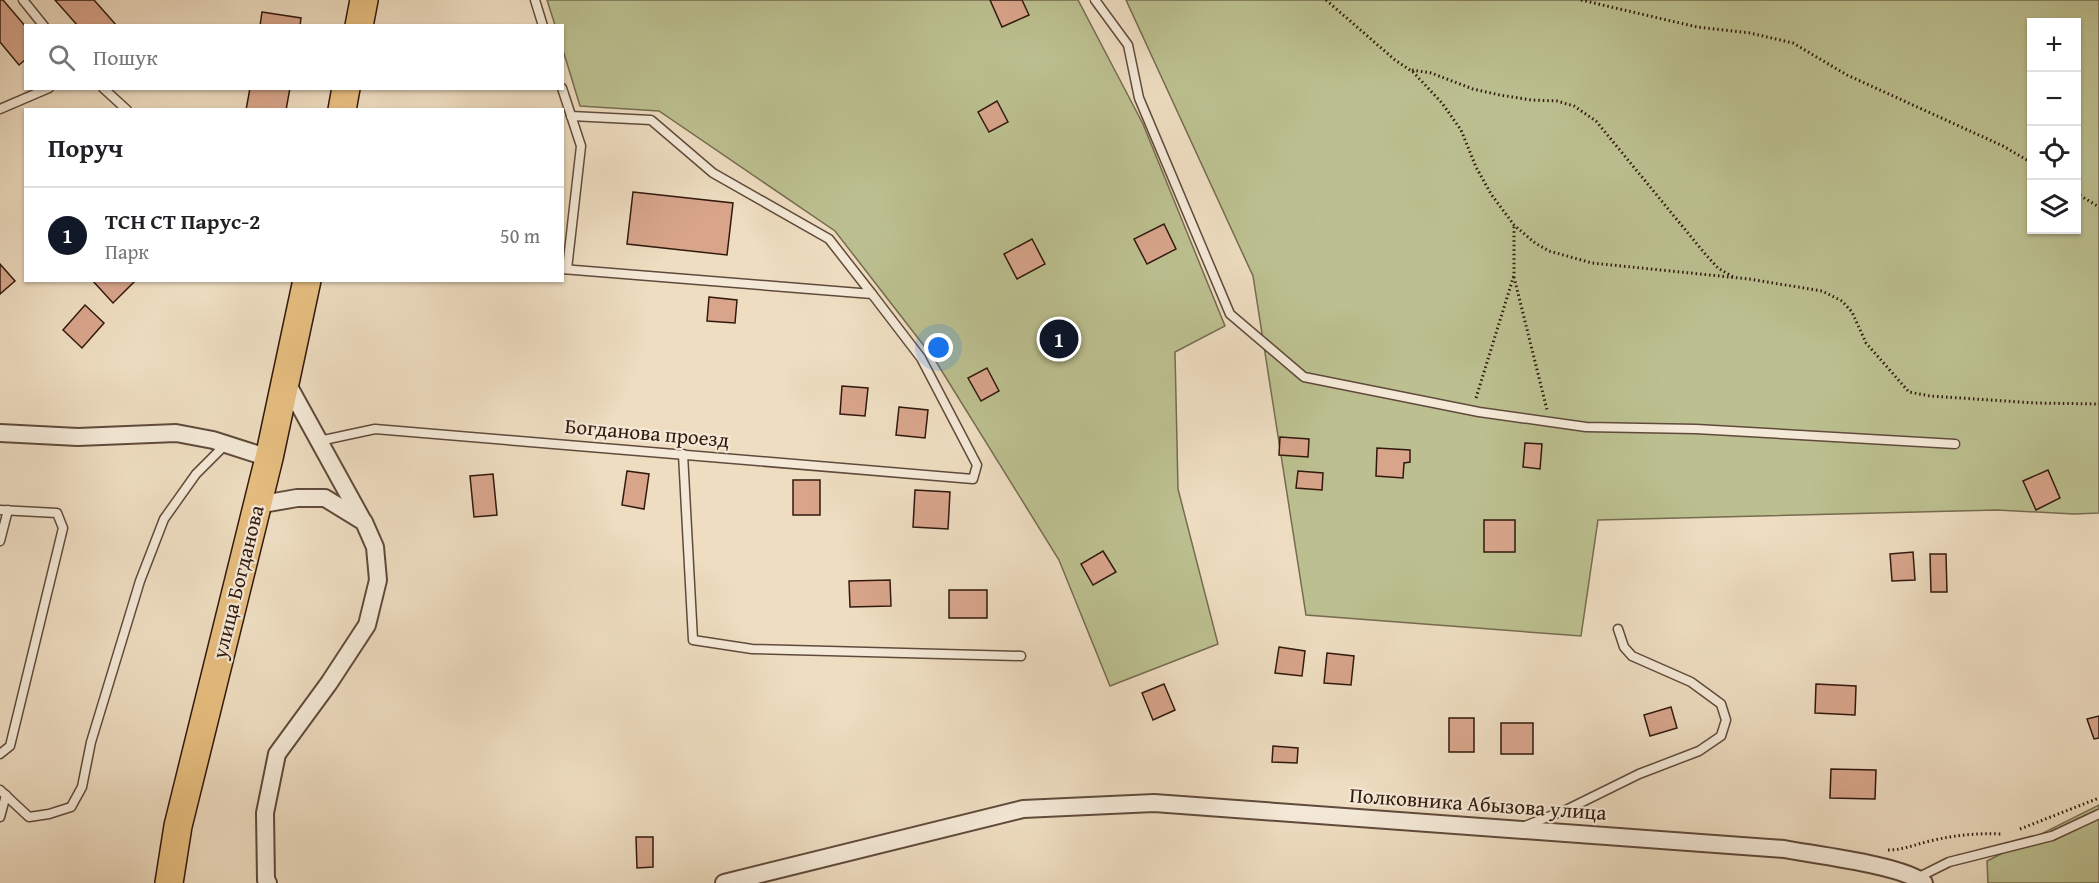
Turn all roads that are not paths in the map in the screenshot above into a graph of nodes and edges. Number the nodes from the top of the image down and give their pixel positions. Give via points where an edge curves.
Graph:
1 (23, 0) edge
2 (364, 0) edge
3 (535, 0) edge
4 (1095, 0) edge
5 (42, 24) edge
6 (358, 24) edge
7 (542, 24) edge
8 (44, 90) edge
9 (106, 90) edge
10 (346, 90) edge
11 (563, 90) edge
12 (1, 107) edge
13 (125, 108) edge
14 (342, 108) edge
15 (571, 116) junction
16 (565, 269) edge
17 (308, 282) edge
18 (872, 294) junction
19 (287, 383) junction
20 (0, 433) edge
21 (319, 441) junction
22 (226, 444) junction
23 (1955, 444) dead end
24 (682, 454) junction
25 (269, 458) junction
26 (258, 505) junction
27 (4, 510) edge
28 (364, 522) junction
29 (0, 541) edge
30 (1618, 629) dead end
31 (1021, 656) dead end
32 (0, 754) edge
33 (3, 793) edge
34 (2099, 814) edge
35 (0, 818) edge
36 (1517, 829) junction
37 (1920, 880) edge
38 (267, 882) edge
39 (169, 883) edge
40 (724, 883) edge

1 - 5 lane
2 - 6 main road
3 - 7 lane
4 - 23 lane via 1128,45 1139,98 1230,314 1304,377 1471,411 1587,427 1696,429
8 - 12 lane
9 - 13 lane
10 - 14 main road
11 - 15 lane
15 - 16 lane via 581,146
15 - 18 lane via 651,120 713,173 829,239
16 - 18 lane
17 - 19 main road, улица Богданова
18 - 24 lane, Богданова проезд via 921,358 976,465 973,479
19 - 21 street
19 - 25 main road, улица Богданова
20 - 22 street via 78,437 176,433
21 - 24 lane, Богданова проезд via 375,429
21 - 28 street
22 - 25 street
22 - 33 lane via 196,474 164,519 140,580 81,787 71,807 29,817
24 - 31 lane via 693,640 752,649
25 - 26 main road, улица Богданова
26 - 28 street via 325,498
26 - 39 main road, улица Богданова via 178,826
27 - 29 lane
27 - 32 lane via 57,513 63,528 10,746
28 - 38 street via 375,547 378,580 368,625 277,754 265,813
30 - 36 lane via 1632,656 1691,682 1720,704 1726,720 1721,735 1699,751
33 - 35 lane
34 - 37 lane via 2052,836 1949,862
36 - 37 street, Полковника Абызова улица via 1784,849 1874,865
36 - 40 street, Полковника Абызова улица via 1154,803 1023,809

